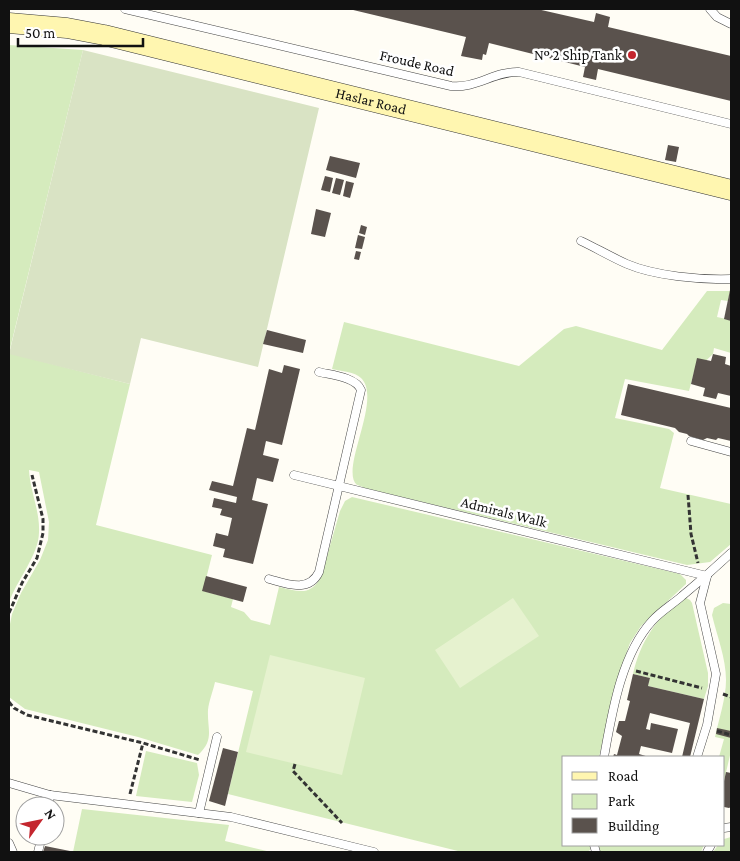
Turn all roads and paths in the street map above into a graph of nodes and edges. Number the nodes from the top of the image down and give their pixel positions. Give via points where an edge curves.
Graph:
1 (125, 9) edge
2 (710, 9) edge
3 (9, 23) edge
4 (731, 24) edge
5 (731, 124) edge
6 (731, 190) edge
7 (581, 241) dead end
8 (731, 279) edge
9 (319, 372) dead end
10 (691, 441) dead end
11 (731, 452) edge
12 (32, 475) dead end
13 (294, 475) dead end
14 (338, 486) junction
15 (688, 495) dead end
16 (731, 552) edge
17 (707, 576) junction
18 (269, 579) dead end
19 (9, 613) edge
20 (626, 669) junction
21 (713, 691) junction
22 (9, 702) edge
23 (217, 737) dead end
24 (143, 743) junction
25 (604, 756) edge
26 (697, 756) edge
27 (211, 762) junction
28 (295, 764) dead end
29 (9, 783) edge
30 (50, 796) edge
31 (65, 798) edge
32 (127, 805) junction
33 (199, 813) junction
34 (342, 823) dead end
35 (9, 843) edge
36 (13, 852) edge
37 (374, 852) edge

1 - 5 lane, Froude Road via 451,86 466,86 508,72 519,72
2 - 4 lane
3 - 6 street, Haslar Road via 73,29 131,41
7 - 8 lane via 645,270
9 - 14 lane via 354,381 361,390
10 - 11 lane
12 - 19 path via 43,519 43,533 37,558
13 - 14 lane, Admirals Walk
14 - 17 lane, Admirals Walk
14 - 18 lane via 314,579 300,586
15 - 17 path via 691,534 698,563
16 - 17 lane
17 - 20 lane via 653,620 634,646
17 - 21 lane via 700,603 716,674
20 - 21 path
20 - 25 lane
21 - 26 lane
22 - 24 path via 27,715
23 - 27 lane
24 - 27 path
24 - 32 path
27 - 33 lane
28 - 34 path via 293,771
29 - 30 lane
31 - 32 lane
32 - 33 lane
33 - 37 lane via 231,817
35 - 36 lane

